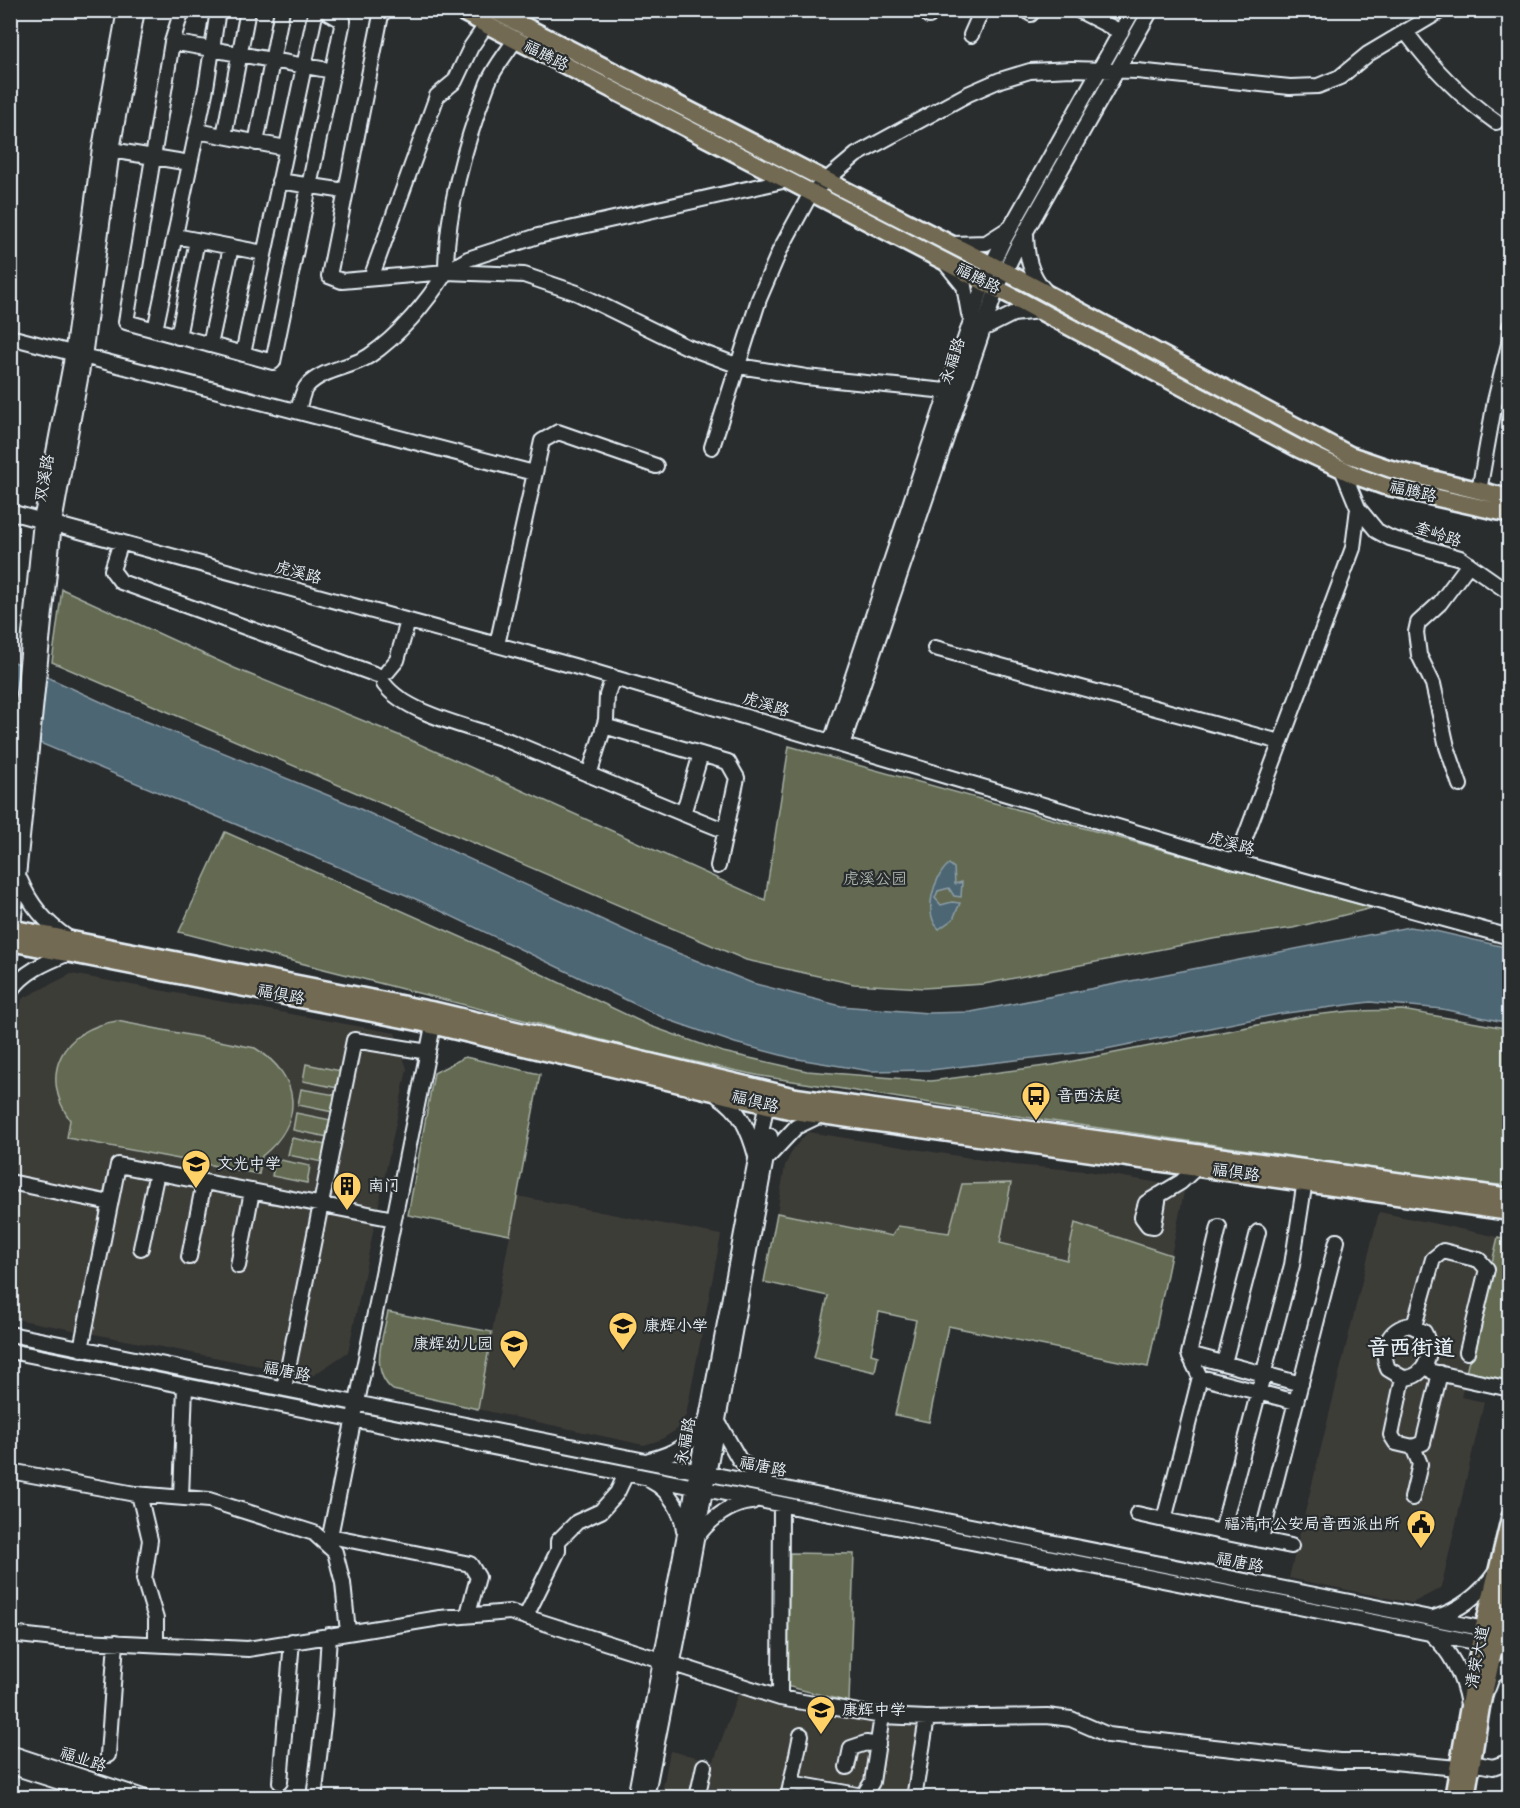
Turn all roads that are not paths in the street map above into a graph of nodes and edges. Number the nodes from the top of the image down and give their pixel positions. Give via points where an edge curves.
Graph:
1 (125, 10) edge
2 (137, 10) edge
3 (182, 10) edge
4 (218, 10) edge
5 (249, 10) edge
6 (282, 10) edge
7 (315, 10) edge
8 (324, 10) edge
9 (382, 10) edge
10 (458, 10) edge
11 (982, 10) edge
12 (1078, 10) edge
13 (1133, 10) edge
14 (1151, 10) edge
15 (1442, 10) edge
16 (489, 18) edge
17 (1405, 31) junction
18 (1121, 32) junction
19 (971, 35) dead end
20 (515, 40) junction
21 (172, 42) junction
22 (1099, 70) junction
23 (1116, 70) junction
24 (333, 71) junction
25 (1496, 122) dead end
26 (197, 131) junction
27 (224, 136) junction
28 (256, 142) junction
29 (286, 148) junction
30 (106, 149) junction
31 (152, 157) junction
32 (190, 163) junction
33 (787, 180) junction
34 (825, 180) junction
35 (279, 181) junction
36 (345, 190) junction
37 (811, 193) junction
38 (1011, 226) junction
39 (1026, 230) junction
40 (175, 236) junction
41 (198, 240) junction
42 (952, 244) junction
43 (231, 247) junction
44 (264, 254) junction
45 (944, 261) junction
46 (998, 268) junction
47 (446, 272) junction
48 (371, 278) junction
49 (990, 285) junction
50 (1048, 294) junction
51 (1039, 310) junction
52 (970, 318) junction
53 (1509, 326) edge
54 (155, 330) junction
55 (981, 330) junction
56 (10, 337) edge
57 (178, 337) junction
58 (210, 345) junction
59 (243, 354) junction
60 (78, 355) junction
61 (739, 366) junction
62 (946, 391) junction
63 (298, 411) junction
64 (712, 447) dead end
65 (656, 466) dead end
66 (1342, 469) junction
67 (534, 473) junction
68 (1479, 491) junction
69 (1509, 498) edge
70 (1358, 508) junction
71 (10, 512) edge
72 (1509, 513) edge
73 (48, 522) junction
74 (121, 542) junction
75 (1469, 564) junction
76 (1509, 593) edge
77 (408, 621) junction
78 (497, 645) junction
79 (935, 648) dead end
80 (383, 677) junction
81 (613, 677) junction
82 (604, 726) junction
83 (1280, 742) junction
84 (837, 744) junction
85 (25, 754) junction
86 (700, 754) junction
87 (588, 775) junction
88 (1460, 785) dead end
89 (683, 814) junction
90 (726, 831) junction
91 (10, 839) edge
92 (1236, 862) junction
93 (718, 866) dead end
94 (19, 878) junction
95 (1509, 937) edge
96 (12, 939) edge
97 (69, 946) junction
98 (10, 992) edge
99 (434, 1018) junction
100 (428, 1052) junction
101 (711, 1091) junction
102 (772, 1099) junction
103 (821, 1115) junction
104 (761, 1159) junction
105 (1196, 1168) junction
106 (157, 1173) junction
107 (1306, 1176) junction
108 (10, 1182) edge
109 (204, 1182) junction
110 (252, 1191) junction
111 (1159, 1195) dead end
112 (110, 1203) junction
113 (321, 1204) junction
114 (1509, 1206) edge
115 (394, 1219) junction
116 (1219, 1227) dead end
117 (1258, 1232) dead end
118 (1337, 1241) dead end
119 (141, 1248) dead end
120 (189, 1257) dead end
121 (238, 1266) dead end
122 (1414, 1326) junction
123 (11, 1334) edge
124 (81, 1348) junction
125 (10, 1351) edge
126 (1467, 1352) dead end
127 (1189, 1354) junction
128 (1224, 1363) junction
129 (1423, 1369) junction
130 (1262, 1373) junction
131 (1440, 1373) junction
132 (1200, 1377) junction
133 (1403, 1378) junction
134 (1301, 1384) junction
135 (185, 1386) junction
136 (284, 1388) junction
137 (1509, 1389) edge
138 (1257, 1392) junction
139 (1296, 1402) junction
140 (356, 1403) junction
141 (353, 1420) junction
142 (712, 1421) junction
143 (1413, 1447) junction
144 (647, 1461) junction
145 (10, 1471) edge
146 (703, 1472) junction
147 (626, 1474) junction
148 (644, 1478) junction
149 (768, 1485) junction
150 (700, 1489) junction
151 (139, 1494) junction
152 (181, 1497) junction
153 (1412, 1498) dead end
154 (764, 1502) junction
155 (781, 1505) junction
156 (1137, 1514) dead end
157 (1509, 1518) edge
158 (1164, 1520) junction
159 (1222, 1531) junction
160 (691, 1535) junction
161 (1261, 1539) junction
162 (329, 1541) junction
163 (1291, 1546) dead end
164 (1505, 1572) edge
165 (1509, 1597) edge
166 (468, 1614) junction
167 (526, 1616) junction
168 (1434, 1618) junction
169 (348, 1632) junction
170 (1430, 1633) junction
171 (10, 1635) edge
172 (329, 1635) junction
173 (1496, 1639) edge
174 (292, 1641) junction
175 (116, 1642) junction
176 (156, 1644) junction
177 (667, 1660) junction
178 (1509, 1662) edge
179 (780, 1698) junction
180 (1475, 1706) junction
181 (882, 1716) junction
182 (927, 1719) junction
183 (801, 1735) dead end
184 (878, 1745) junction
185 (10, 1754) edge
186 (108, 1755) dead end
187 (1509, 1761) edge
188 (10, 1766) edge
189 (704, 1766) dead end
190 (847, 1767) dead end
191 (1464, 1770) junction
192 (280, 1782) dead end
193 (791, 1783) junction
194 (110, 1797) edge
195 (146, 1797) edge
196 (314, 1797) edge
197 (635, 1797) edge
198 (646, 1797) edge
199 (697, 1797) edge
200 (788, 1797) edge
201 (862, 1797) edge
202 (914, 1797) edge
203 (1453, 1797) edge
204 (1466, 1797) edge

1 - 30 street, 双溪路
2 - 30 street, 双溪路
3 - 21 street
4 - 26 street
5 - 27 street
6 - 28 street
7 - 29 street
8 - 24 street via 343,21
9 - 36 street
10 - 16 main road, 福腾路
11 - 19 street
12 - 18 street
13 - 18 street, 永福路
14 - 23 street, 永福路
15 - 17 street
16 - 20 main road, 福腾路
16 - 34 main road, 福腾路
16 - 48 street via 455,81 437,96
17 - 23 street via 1340,77 1318,86 1290,87
17 - 25 street via 1432,67
18 - 22 street, 永福路
20 - 33 main road, 福腾路
20 - 47 street via 489,81 466,155 451,215
21 - 24 street
21 - 31 street
22 - 23 street
22 - 34 street via 1030,71 999,80 907,125 855,155
22 - 38 street, 永福路
23 - 39 street, 永福路
24 - 59 street via 273,362
26 - 27 street
26 - 32 street
27 - 28 street
28 - 29 street
29 - 35 street
30 - 31 street
30 - 60 street, 双溪路
31 - 32 street
31 - 54 street via 126,322
32 - 40 street
33 - 37 main road, 福腾路
33 - 47 street via 538,236 468,259
34 - 37 street
34 - 42 main road, 福腾路
35 - 36 street
35 - 44 street
36 - 48 street via 329,276 342,280
37 - 45 main road, 福腾路
37 - 61 street via 759,299
38 - 42 street via 986,243
38 - 46 street, 永福路
39 - 46 street, 永福路
39 - 50 street via 1029,265
40 - 41 street
40 - 54 street
41 - 43 street
41 - 57 street
42 - 46 main road, 福腾路
43 - 44 street
43 - 58 street
44 - 59 street
45 - 49 main road, 福腾路
45 - 52 street via 964,286
46 - 49 street, 永福路
46 - 50 main road, 福腾路
47 - 48 street
47 - 61 street via 524,275 577,293 684,346
47 - 63 street via 432,294 370,356 306,386
49 - 51 main road, 福腾路
49 - 52 street, 永福路
49 - 55 street, 永福路
50 - 68 main road, 福腾路 via 1350,455 1391,470
51 - 55 street via 1013,314
51 - 66 main road, 福腾路
52 - 62 street, 永福路
53 - 68 street via 1509,344
54 - 57 street
55 - 84 street, 永福路
56 - 60 street
57 - 58 street
58 - 59 street
60 - 63 street
60 - 73 street, 双溪路
61 - 62 street
61 - 64 street
62 - 84 street, 永福路
63 - 67 street
65 - 67 street via 558,432 542,441
66 - 70 street
66 - 72 main road, 福腾路 via 1384,486
67 - 78 street
68 - 69 main road, 福腾路
70 - 75 street, 奎岭路 via 1383,535
70 - 83 street via 1353,548
71 - 73 street, 虎溪路
73 - 74 street, 虎溪路
73 - 85 street, 双溪路
74 - 77 street, 虎溪路
74 - 80 street via 112,570 121,582
75 - 76 street, 奎岭路
75 - 88 street via 1440,603 1418,623 1416,632 1419,655 1434,684
77 - 78 street, 虎溪路
77 - 80 street via 397,660
78 - 81 street, 虎溪路
79 - 83 street
80 - 87 street via 391,693 417,707
81 - 82 street
81 - 84 street, 虎溪路
82 - 86 street
82 - 87 street
83 - 92 street
84 - 92 street, 虎溪路
85 - 91 street, 双溪路
85 - 94 street, 双溪路
86 - 89 street
86 - 90 street via 728,762 737,778
87 - 89 street
89 - 90 street
90 - 93 street
92 - 95 street, 虎溪路
94 - 96 street, 双溪路
94 - 97 street via 28,899
96 - 97 main road, 福俱路
97 - 98 street via 26,975
97 - 99 main road, 福俱路
99 - 100 street
99 - 101 main road, 福俱路
99 - 102 main road, 福俱路
100 - 113 street via 354,1040
100 - 115 street
101 - 102 main road, 福俱路
101 - 104 street via 731,1104
102 - 103 main road, 福俱路
102 - 104 street, 永福路
102 - 107 main road, 福俱路
103 - 104 street via 796,1127
103 - 105 main road, 福俱路
104 - 142 street, 永福路
105 - 107 main road, 福俱路
105 - 111 street
106 - 109 street
106 - 112 street via 118,1165
106 - 119 street
107 - 114 main road, 福俱路
107 - 130 street via 1292,1265
108 - 112 street
109 - 110 street
109 - 120 street
110 - 113 street
110 - 121 street
112 - 124 street
113 - 115 street
113 - 136 street
115 - 140 street
116 - 127 street
117 - 128 street
118 - 134 street
122 - 126 street via 1433,1259 1443,1251 1479,1260 1487,1269
122 - 129 street via 1429,1341
122 - 133 street via 1395,1330 1387,1343 1388,1368
123 - 124 street, 福唐路
124 - 136 street, 福唐路
125 - 135 street, 福唐路
127 - 128 street
127 - 132 street
128 - 130 street
129 - 131 street
129 - 133 street
130 - 134 street
130 - 138 street
131 - 137 street
131 - 143 street via 1423,1443
132 - 138 street
132 - 158 street
133 - 143 street via 1391,1435 1396,1443
134 - 139 street
135 - 141 street, 福唐路
135 - 152 street
136 - 140 street, 福唐路
138 - 139 street
138 - 159 street
139 - 161 street
140 - 141 street
140 - 144 street, 福唐路
141 - 147 street, 福唐路
141 - 162 street
142 - 144 street via 674,1452
142 - 146 street, 永福路
142 - 149 street via 740,1459
143 - 153 street via 1420,1464
144 - 146 street, 福唐路
145 - 151 street
146 - 149 street, 福唐路
146 - 150 street, 永福路
147 - 148 street, 福唐路
147 - 167 street via 601,1510 577,1522 558,1541 558,1551
148 - 150 street, 福唐路
148 - 160 street via 666,1493
149 - 168 street, 福唐路
150 - 154 street, 福唐路
150 - 160 street, 永福路
151 - 152 street
151 - 176 street via 150,1540 144,1579 156,1619
152 - 162 street via 241,1509
154 - 155 street, 福唐路
154 - 160 street via 732,1507
155 - 170 street, 福唐路
155 - 179 street
156 - 158 street
157 - 164 main road, 清荣大道
158 - 159 street
159 - 161 street
160 - 177 street, 永福路
161 - 163 street
162 - 166 street via 470,1564 478,1577
162 - 169 street via 344,1583
164 - 165 street
164 - 168 street via 1470,1601
164 - 173 main road, 清荣大道
166 - 167 street via 503,1611
166 - 169 street
167 - 177 street
168 - 173 street, 福唐路
169 - 172 street
170 - 173 street, 福唐路
170 - 180 street via 1448,1652
171 - 175 street
172 - 174 street
172 - 196 street
173 - 180 main road, 清荣大道
174 - 176 street via 248,1648
174 - 192 street
175 - 176 street
175 - 186 street
177 - 179 street
177 - 197 street, 永福路
177 - 198 street, 永福路
178 - 180 street via 1492,1677
179 - 181 street
180 - 191 main road, 清荣大道
181 - 182 street
181 - 184 street
182 - 191 street via 1047,1716 1071,1719 1108,1735 1339,1761 1383,1761
182 - 202 street
183 - 193 street
184 - 190 street via 866,1743 851,1748
184 - 201 street via 872,1782
185 - 195 street, 福业路
187 - 191 street via 1493,1767 1477,1764
188 - 194 street, 福业路
189 - 199 street
191 - 203 main road, 清荣大道
191 - 204 main road, 清荣大道
193 - 200 street
193 - 201 street

